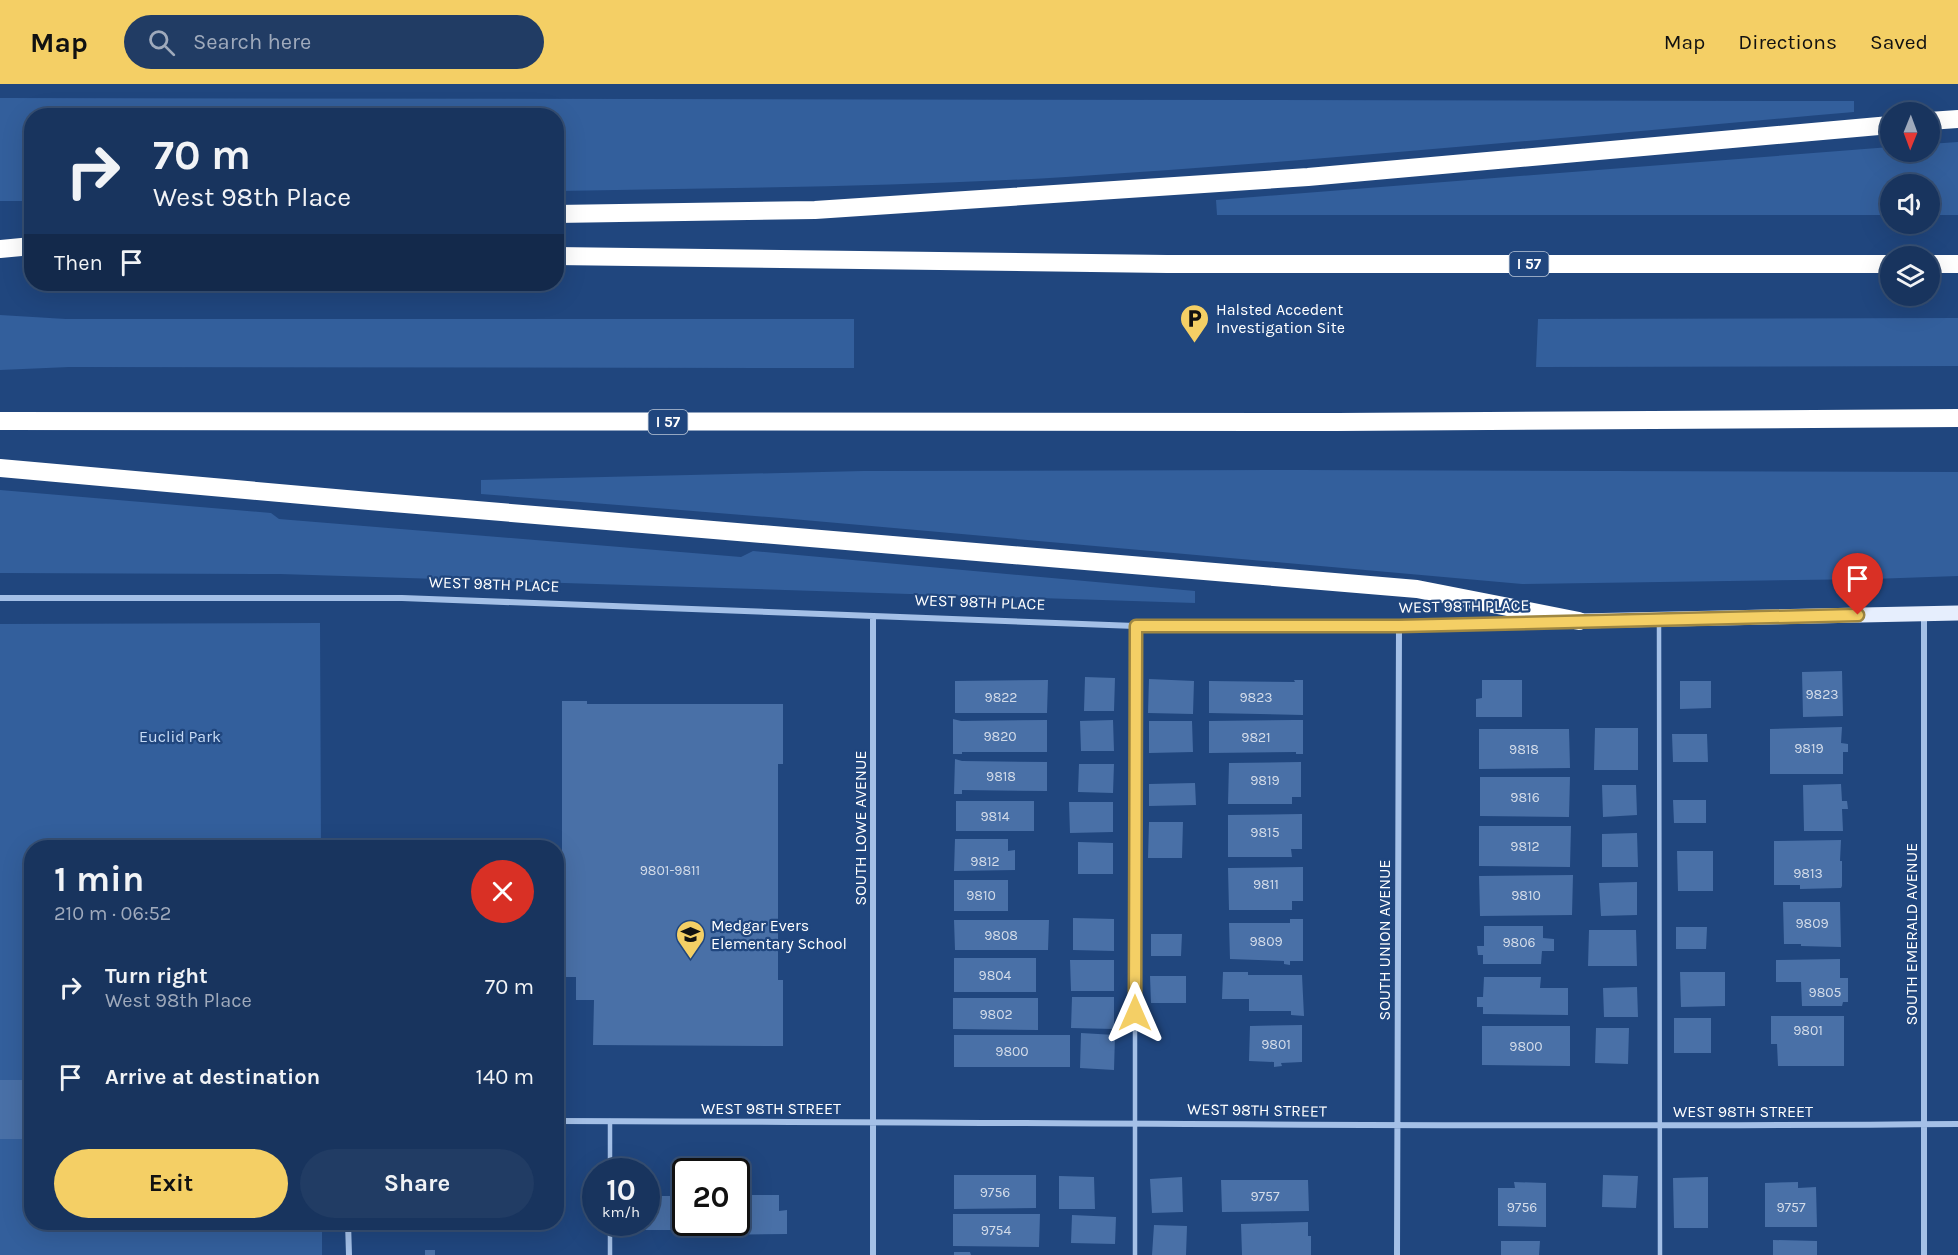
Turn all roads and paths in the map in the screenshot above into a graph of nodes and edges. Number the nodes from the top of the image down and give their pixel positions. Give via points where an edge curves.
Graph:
1 (1958, 119) edge
2 (1940, 120) edge
3 (1880, 126) edge
4 (564, 214) edge
5 (24, 247) edge
6 (0, 251) edge
7 (24, 253) edge
8 (564, 256) edge
9 (1880, 264) edge
10 (1940, 264) edge
11 (1958, 264) edge
12 (1958, 418) edge
13 (0, 421) edge
14 (0, 468) edge
15 (0, 598) edge
16 (1924, 613) junction
17 (1958, 613) edge
18 (873, 616) junction
19 (1659, 619) junction
20 (1579, 621) junction
21 (1136, 626) junction
22 (1399, 626) junction
23 (564, 1120) edge
24 (610, 1121) junction
25 (1135, 1122) junction
26 (873, 1123) junction
27 (1924, 1124) junction
28 (1958, 1124) edge
29 (1398, 1125) junction
30 (1660, 1125) junction
31 (610, 1158) edge
32 (348, 1230) edge
33 (610, 1236) edge
34 (348, 1255) edge
35 (610, 1255) edge
36 (873, 1255) edge
37 (1135, 1255) edge
38 (1397, 1255) edge
39 (1660, 1255) edge
40 (1924, 1255) edge

1 - 2 highway
3 - 4 highway via 1308,177 839,208
5 - 6 highway
6 - 7 highway
8 - 9 highway, I 57 via 1167,264
10 - 11 highway
12 - 13 highway, I 57 via 1337,422
14 - 20 highway via 1417,589
15 - 18 street, WEST 98TH PLACE via 402,598
16 - 17 main road, WEST 98TH PLACE
16 - 19 main road, WEST 98TH PLACE
16 - 27 street, SOUTH EMERALD AVENUE
18 - 21 street, WEST 98TH PLACE
18 - 26 street, SOUTH LOWE AVENUE
19 - 20 main road, WEST 98TH PLACE
19 - 30 lane
20 - 22 street, WEST 98TH PLACE
21 - 22 street, WEST 98TH PLACE
21 - 25 lane
22 - 29 street, SOUTH UNION AVENUE
23 - 24 street, WEST 98TH STREET
24 - 26 street, WEST 98TH STREET
24 - 31 lane
25 - 26 street, WEST 98TH STREET
25 - 29 street, WEST 98TH STREET
25 - 37 lane
26 - 36 street, SOUTH LOWE AVENUE
27 - 28 street, WEST 98TH STREET
27 - 30 street, WEST 98TH STREET
27 - 40 street, SOUTH EMERALD AVENUE
29 - 30 street, WEST 98TH STREET
29 - 38 street, SOUTH UNION AVENUE
30 - 39 lane
32 - 34 street
33 - 35 lane

